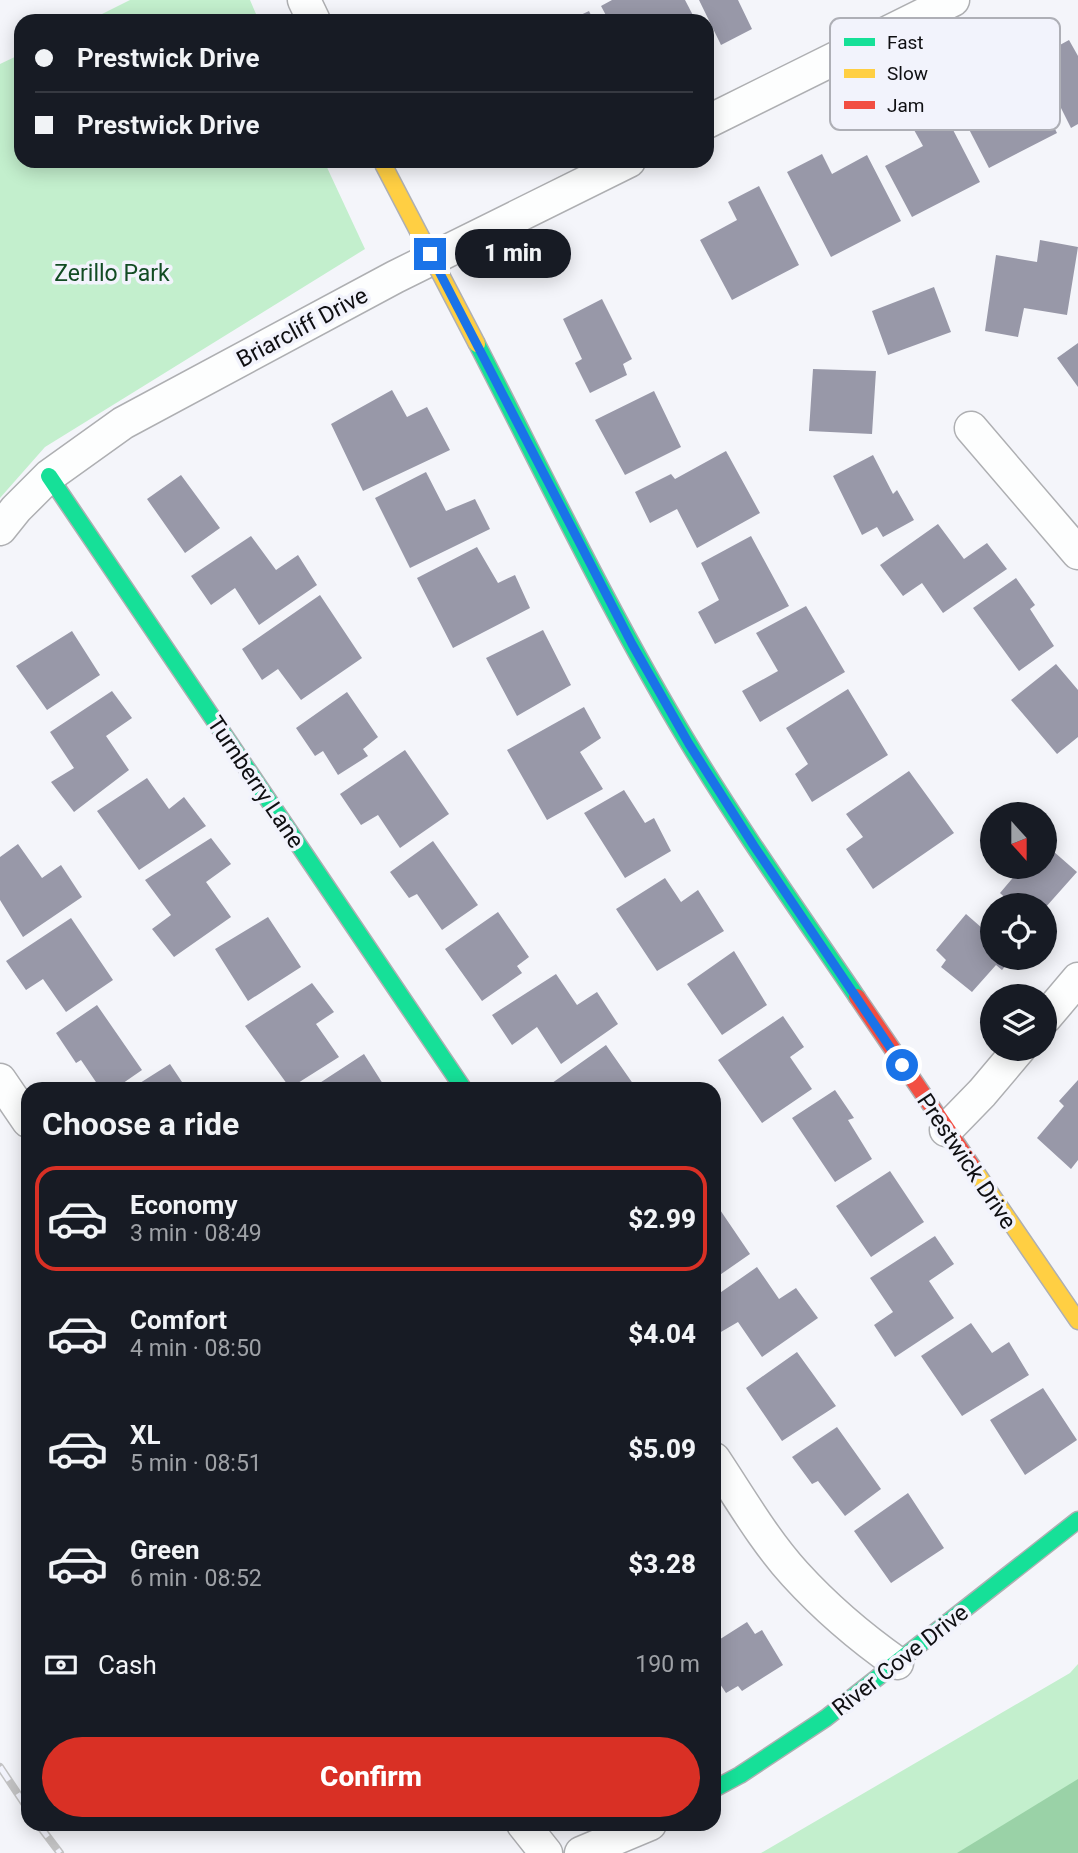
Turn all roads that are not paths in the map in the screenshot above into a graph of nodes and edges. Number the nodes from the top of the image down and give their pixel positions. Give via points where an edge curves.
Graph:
1 (953, 0) edge
2 (917, 18) edge
3 (830, 61) edge
4 (714, 119) edge
5 (385, 168) edge
6 (615, 168) edge
7 (971, 428) dead end
8 (49, 476) junction
9 (0, 529) edge
10 (1078, 553) edge
11 (1078, 979) edge
12 (1057, 1004) edge
13 (1009, 1061) edge
14 (0, 1080) edge
15 (459, 1082) edge
16 (21, 1111) edge
17 (946, 1130) junction
18 (1078, 1321) edge
19 (721, 1470) edge
20 (1078, 1520) edge
21 (897, 1663) junction
22 (721, 1785) edge
23 (529, 1831) edge
24 (633, 1831) edge
25 (546, 1853) edge
26 (581, 1853) edge

1 - 2 street
3 - 4 street
5 - 17 street, Prestwick Drive, bridge via 632,644 689,744
6 - 8 street, Briarcliff Drive via 395,277 123,423
7 - 10 street
8 - 9 street, Briarcliff Drive
8 - 15 street, Turnberry Lane
11 - 12 street
13 - 17 street
14 - 16 street
17 - 18 street, Prestwick Drive
19 - 21 street via 794,1573 866,1642
20 - 21 street, River Cove Drive
21 - 22 street, River Cove Drive via 826,1718
23 - 25 street
24 - 26 street

